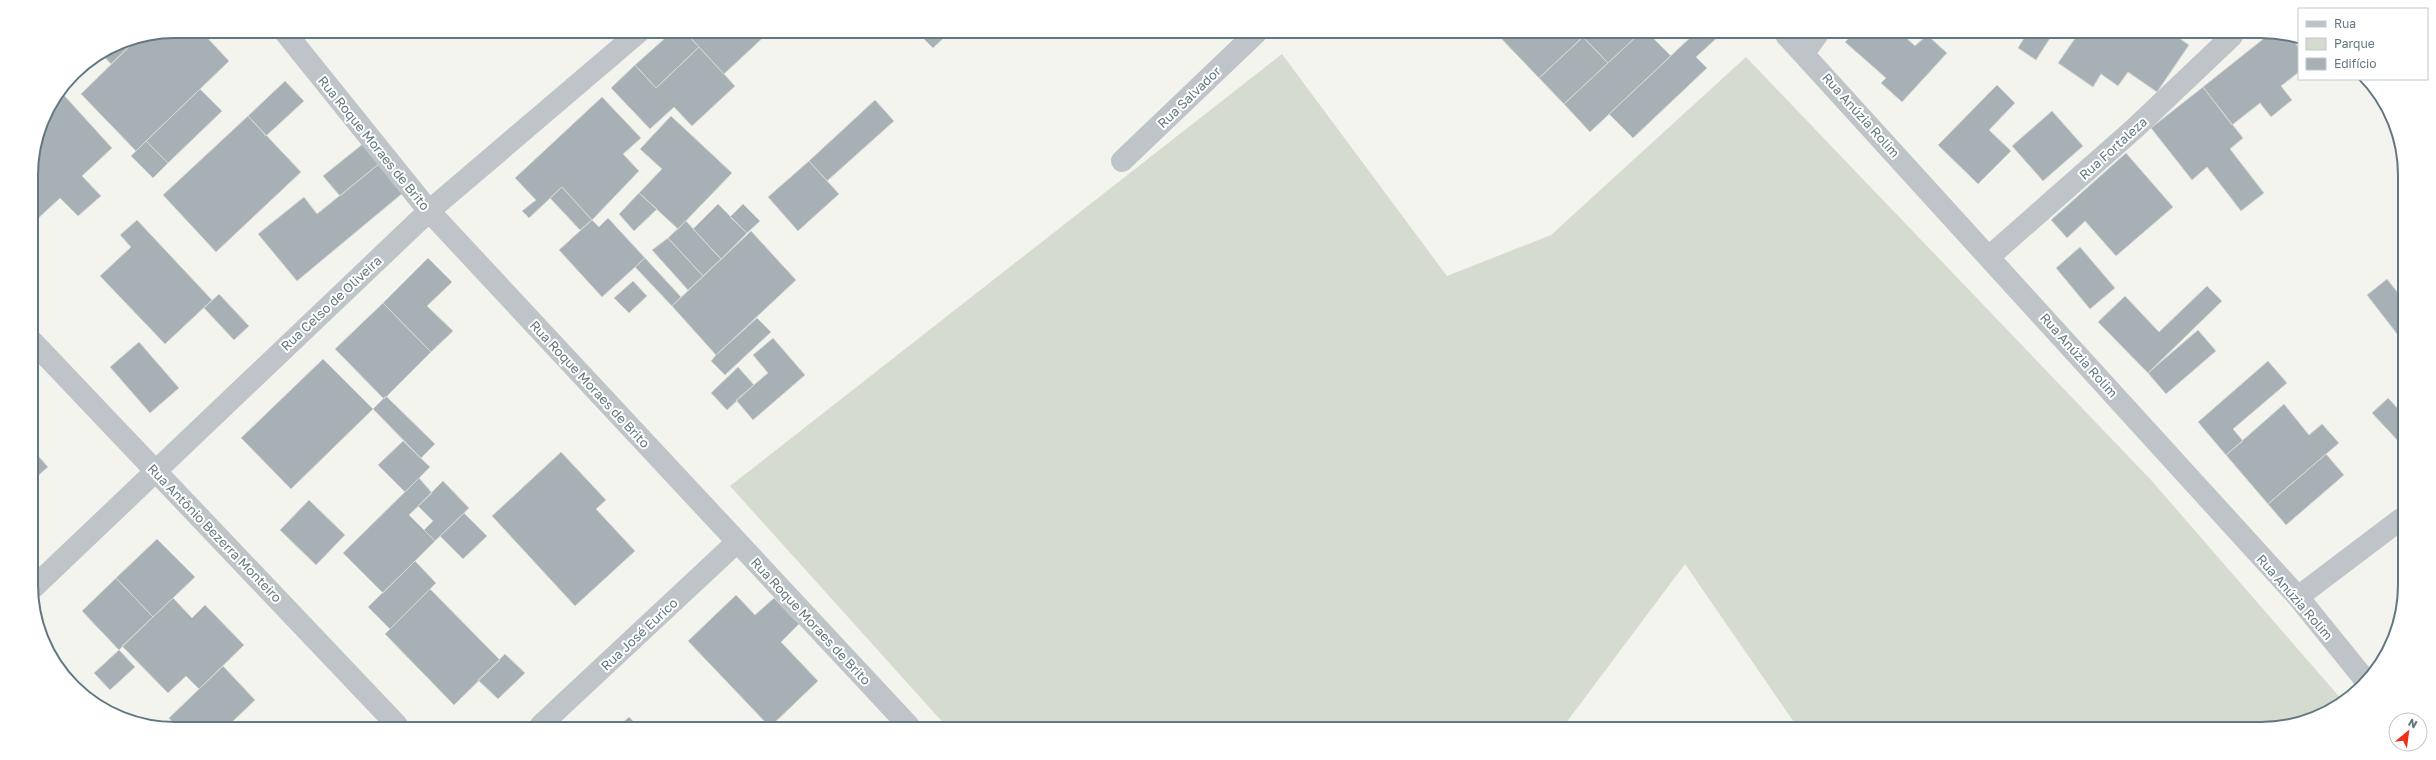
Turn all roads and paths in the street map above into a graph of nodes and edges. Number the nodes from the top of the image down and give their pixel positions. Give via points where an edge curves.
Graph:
1 (290, 38) edge
2 (632, 38) edge
3 (1252, 38) edge
4 (1789, 38) edge
5 (1815, 38) edge
6 (2219, 39) edge
7 (1804, 53) junction
8 (1122, 161) dead end
9 (429, 211) junction
10 (1990, 256) junction
11 (38, 347) edge
12 (155, 470) junction
13 (2398, 521) edge
14 (737, 542) junction
15 (38, 582) edge
16 (2298, 597) junction
17 (2362, 677) edge
18 (394, 722) edge
19 (544, 722) edge
20 (904, 722) edge

1 - 9 street, Rua Roque Moraes de Brito
2 - 9 street, Rua Celso de Oliveira
3 - 8 street, Rua Salvador
4 - 7 street, Rua Anúzia Rolim
5 - 7 street
6 - 10 street, Rua Fortaleza via 2134,129
7 - 10 street, Rua Anúzia Rolim
9 - 12 street, Rua Celso de Oliveira
9 - 14 street, Rua Roque Moraes de Brito
10 - 16 street, Rua Anúzia Rolim
11 - 12 street, Rua Antônio Bezerra Monteiro
12 - 15 street, Rua Celso de Oliveira
12 - 18 street, Rua Antônio Bezerra Monteiro
13 - 16 street
14 - 19 street, Rua José Eurico
14 - 20 street, Rua Roque Moraes de Brito
16 - 17 street, Rua Anúzia Rolim

